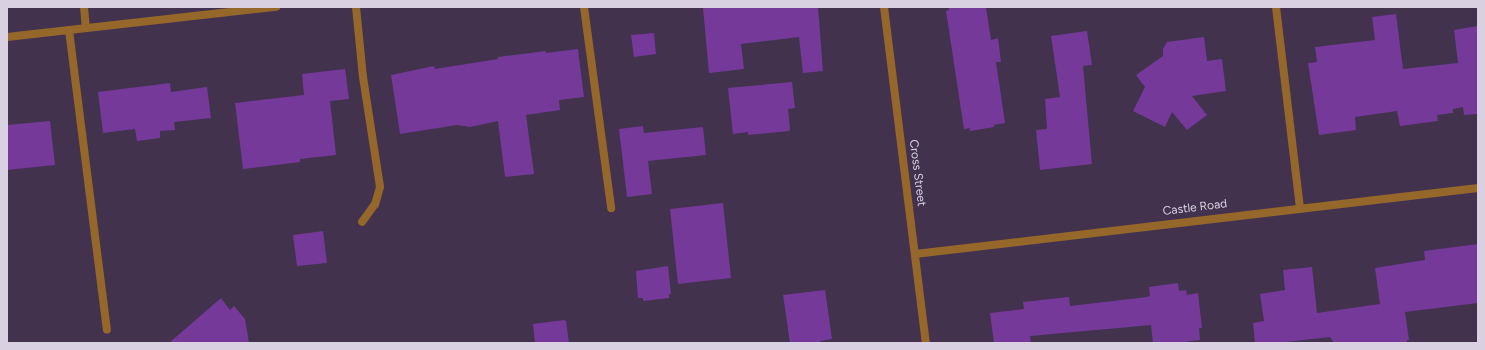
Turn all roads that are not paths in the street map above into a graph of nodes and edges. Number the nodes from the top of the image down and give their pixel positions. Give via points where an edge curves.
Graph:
1 (84, 7) edge
2 (276, 7) edge
3 (356, 7) edge
4 (584, 7) edge
5 (884, 7) edge
6 (1276, 7) edge
7 (86, 28) junction
8 (69, 30) junction
9 (7, 37) edge
10 (1478, 188) edge
11 (611, 208) dead end
12 (1300, 208) junction
13 (362, 222) dead end
14 (915, 254) junction
15 (107, 330) dead end
16 (926, 343) edge

1 - 7 street
2 - 7 street
3 - 13 street via 363,77 380,187 375,204
4 - 11 street
5 - 14 street, Cross Street
6 - 12 street
7 - 8 street
8 - 9 street
8 - 15 street
10 - 12 street, Castle Road
12 - 14 street, Castle Road
14 - 16 street, Cross Street

